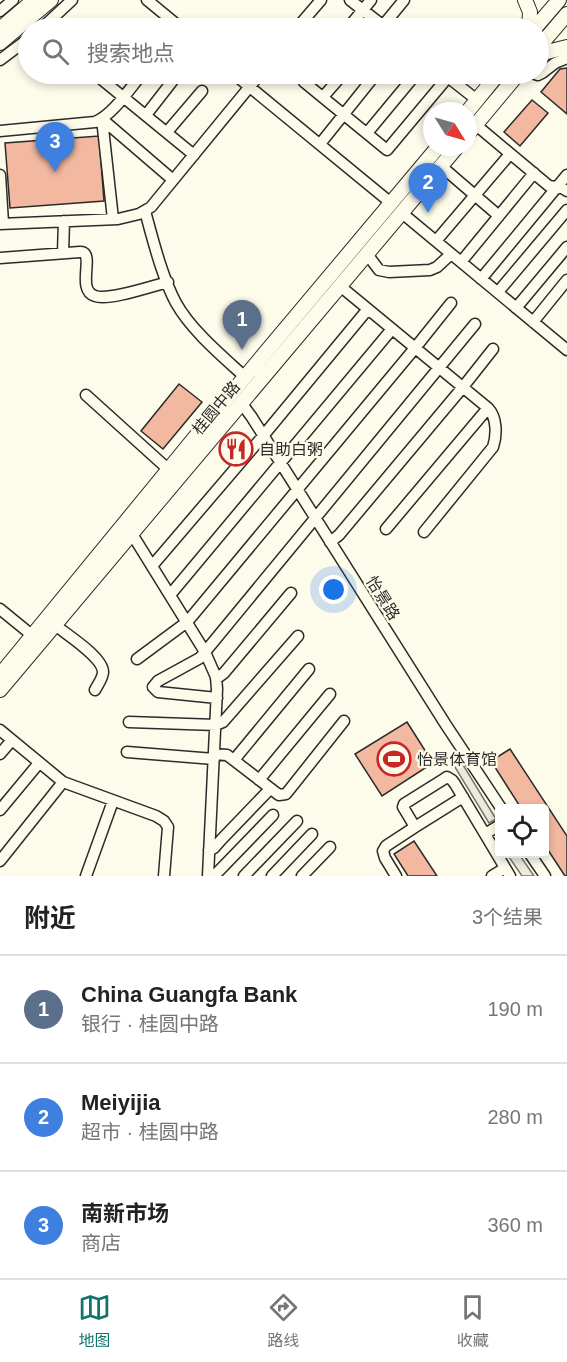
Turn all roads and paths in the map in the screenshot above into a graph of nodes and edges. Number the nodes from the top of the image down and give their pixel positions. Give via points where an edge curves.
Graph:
1 (13, 0) edge
2 (51, 0) edge
3 (72, 0) edge
4 (321, 0) edge
5 (350, 0) edge
6 (371, 0) edge
7 (404, 0) edge
8 (525, 0) edge
9 (555, 1) edge
10 (154, 2) edge
11 (30, 5) edge
12 (363, 10) junction
13 (0, 11) edge
14 (567, 14) edge
15 (20, 18) edge
16 (52, 18) edge
17 (170, 18) edge
18 (306, 18) edge
19 (356, 18) edge
20 (372, 18) edge
21 (390, 18) edge
22 (530, 18) edge
23 (542, 18) edge
24 (18, 20) edge
25 (0, 29) edge
26 (549, 35) edge
27 (0, 43) edge
28 (18, 46) edge
29 (567, 46) edge
30 (549, 51) edge
31 (567, 58) edge
32 (0, 60) edge
33 (549, 68) edge
34 (108, 84) edge
35 (133, 84) edge
36 (170, 84) edge
37 (246, 84) edge
38 (252, 84) edge
39 (306, 84) edge
40 (334, 84) edge
41 (368, 84) edge
42 (408, 84) edge
43 (438, 84) edge
44 (453, 84) edge
45 (490, 84) edge
46 (510, 84) edge
47 (250, 87) junction
48 (202, 91) dead end
49 (123, 96) junction
50 (322, 97) junction
51 (469, 102) edge
52 (475, 102) edge
53 (343, 114) junction
54 (146, 115) junction
55 (102, 119) junction
56 (477, 123) edge
57 (0, 131) edge
58 (167, 132) junction
59 (477, 132) edge
60 (367, 133) junction
61 (320, 144) junction
62 (510, 154) junction
63 (194, 155) junction
64 (432, 156) edge
65 (449, 156) edge
66 (441, 166) junction
67 (534, 173) junction
68 (0, 175) edge
69 (567, 175) edge
70 (173, 180) junction
71 (562, 189) edge
72 (475, 195) junction
73 (396, 208) junction
74 (567, 210) edge
75 (145, 211) junction
76 (499, 216) junction
77 (113, 219) junction
78 (64, 221) junction
79 (2, 224) edge
80 (436, 241) junction
81 (567, 247) edge
82 (63, 253) junction
83 (367, 254) junction
84 (452, 254) junction
85 (0, 258) edge
86 (461, 262) junction
87 (482, 279) junction
88 (567, 280) edge
89 (168, 282) junction
90 (340, 286) junction
91 (498, 292) junction
92 (451, 303) dead end
93 (516, 308) junction
94 (368, 309) junction
95 (533, 322) junction
96 (475, 324) dead end
97 (392, 329) junction
98 (415, 348) junction
99 (493, 349) dead end
100 (567, 350) edge
101 (440, 368) junction
102 (245, 377) junction
103 (463, 387) junction
104 (232, 393) junction
105 (86, 395) dead end
106 (242, 404) junction
107 (488, 408) junction
108 (263, 436) junction
109 (281, 463) junction
110 (169, 470) junction
111 (298, 490) junction
112 (315, 518) junction
113 (386, 529) dead end
114 (424, 532) dead end
115 (132, 534) junction
116 (330, 542) junction
117 (152, 566) junction
118 (291, 593) dead end
119 (170, 595) junction
120 (0, 609) edge
121 (186, 622) junction
122 (55, 625) junction
123 (298, 636) dead end
124 (37, 639) junction
125 (205, 652) junction
126 (137, 659) dead end
127 (309, 669) dead end
128 (0, 675) edge
129 (216, 679) junction
130 (0, 690) edge
131 (95, 690) dead end
132 (330, 694) dead end
133 (217, 698) junction
134 (344, 721) dead end
135 (129, 722) dead end
136 (216, 725) junction
137 (0, 730) edge
138 (12, 740) junction
139 (127, 752) dead end
140 (0, 754) edge
141 (214, 756) junction
142 (234, 760) junction
143 (39, 763) junction
144 (259, 780) junction
145 (63, 782) junction
146 (270, 789) junction
147 (463, 797) junction
148 (113, 801) junction
149 (498, 804) edge
150 (0, 810) edge
151 (273, 815) dead end
152 (297, 820) dead end
153 (415, 827) junction
154 (495, 828) edge
155 (312, 834) dead end
156 (484, 834) junction
157 (330, 847) dead end
158 (209, 850) junction
159 (533, 858) edge
160 (0, 861) edge
161 (508, 872) edge
162 (86, 876) edge
163 (164, 876) edge
164 (208, 876) edge
165 (214, 876) edge
166 (244, 876) edge
167 (272, 876) edge
168 (302, 876) edge
169 (396, 876) edge
170 (492, 876) edge
171 (545, 876) edge

1 - 13 street
2 - 11 main road
3 - 16 street
4 - 18 street
5 - 12 street
6 - 12 street
7 - 21 street
8 - 22 main road
9 - 14 main road
9 - 23 main road
10 - 17 street
11 - 15 main road
11 - 25 main road
12 - 19 street
12 - 20 street
14 - 26 main road
24 - 27 main road
28 - 32 street
29 - 30 main road
31 - 33 street
34 - 49 street
35 - 49 street
36 - 54 street
37 - 47 street
38 - 47 street
39 - 50 street
40 - 50 street
41 - 53 street
42 - 60 street
43 - 60 street via 387,150
44 - 51 street
45 - 52 main road
46 - 56 main road
47 - 61 street
47 - 63 street
48 - 58 street
49 - 54 street
49 - 55 street
50 - 53 street
53 - 60 street
53 - 61 street
54 - 58 street
55 - 57 street
55 - 70 street
55 - 77 street
58 - 63 street
59 - 62 street
61 - 73 street
62 - 67 street
62 - 72 street
63 - 70 street
64 - 73 main road, 桂圆中路
65 - 66 main road, 桂圆中路
66 - 72 street
66 - 73 main road, 桂圆中路
67 - 71 street via 549,186
67 - 76 street
68 - 79 street
69 - 71 street
70 - 75 street
71 - 87 street
72 - 76 street
72 - 80 street
73 - 80 street
73 - 83 main road, 桂圆中路
73 - 102 main road, 桂圆中路
74 - 91 street
75 - 77 street
75 - 89 street
76 - 86 street
77 - 78 street
78 - 79 street
78 - 82 street
80 - 84 street
81 - 93 street
82 - 85 street
82 - 89 street via 85,254 86,282 92,296
83 - 84 street via 379,270 389,272 430,270
83 - 90 main road, 桂圆中路
84 - 86 street
86 - 87 street
87 - 91 street
88 - 95 street
89 - 102 street via 186,317
90 - 94 street
90 - 106 main road, 桂圆中路
91 - 93 street
92 - 98 street
93 - 95 street
94 - 97 street
94 - 108 street
95 - 100 street
96 - 101 street
97 - 98 street
97 - 109 street
98 - 101 street
98 - 111 street
99 - 103 street
101 - 103 street
101 - 112 street
102 - 104 main road, 桂圆中路
103 - 107 street
103 - 116 street
104 - 106 main road
104 - 110 main road, 桂圆中路
105 - 110 street
106 - 108 street, 怡景路
106 - 115 main road, 桂圆中路
107 - 113 street
107 - 114 street via 495,425 493,447
108 - 109 street, 怡景路
108 - 117 street
109 - 111 street, 怡景路
109 - 119 street
110 - 124 main road, 桂圆中路
111 - 112 street, 怡景路
111 - 121 street
112 - 116 street, 怡景路
112 - 125 street
115 - 117 street
115 - 122 main road, 桂圆中路
116 - 149 street, 怡景路
117 - 119 street
118 - 129 street
119 - 121 street
120 - 124 street
121 - 125 street
121 - 126 street
122 - 124 main road, 桂圆中路
122 - 131 street via 102,665 102,678
123 - 136 street via 228,717
124 - 128 main road, 桂圆中路
124 - 130 main road, 桂圆中路
125 - 129 street
125 - 133 street via 153,687 158,692
127 - 142 street
129 - 133 street
132 - 144 street
133 - 136 street
134 - 146 street via 286,794 279,795
135 - 136 street
136 - 141 street
137 - 138 street
138 - 140 street
138 - 143 street
139 - 141 street
141 - 142 street via 227,755
141 - 158 street
142 - 144 street
143 - 145 street
143 - 150 street
144 - 146 street
145 - 148 street
145 - 160 street
146 - 158 street
147 - 153 street
147 - 153 street via 447,777 405,804
147 - 156 street
148 - 162 street
148 - 163 street via 166,823
151 - 165 street
152 - 166 street
153 - 169 street via 382,851
154 - 156 street
155 - 167 street
156 - 161 street
157 - 168 street
158 - 164 street
159 - 171 street
161 - 170 street

